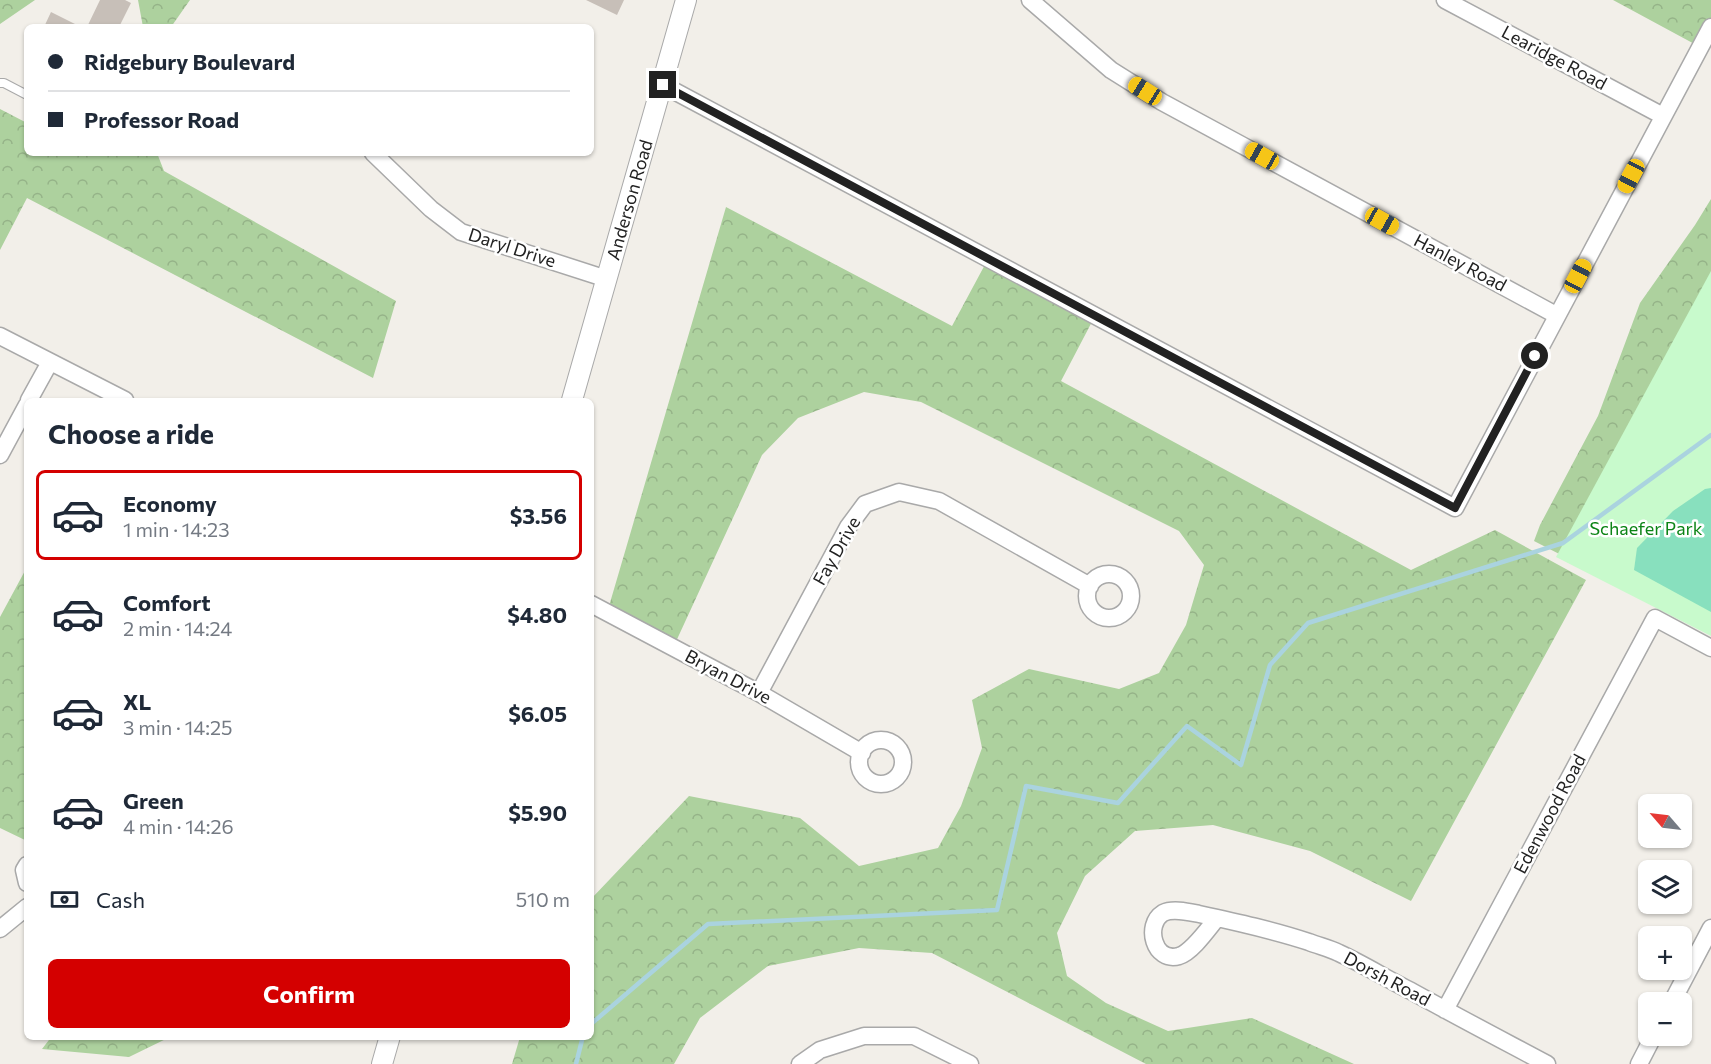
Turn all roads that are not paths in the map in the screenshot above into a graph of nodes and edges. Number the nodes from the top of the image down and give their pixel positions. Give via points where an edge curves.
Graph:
1 (686, 0) edge
2 (1030, 0) edge
3 (1445, 0) edge
4 (1711, 27) edge
5 (0, 83) edge
6 (663, 85) junction
7 (24, 93) edge
8 (1664, 116) junction
9 (376, 156) edge
10 (607, 279) junction
11 (1556, 315) junction
12 (0, 336) edge
13 (50, 362) junction
14 (30, 398) edge
15 (121, 398) edge
16 (573, 398) edge
17 (24, 411) edge
18 (0, 455) edge
19 (1090, 586) dead end
20 (594, 606) edge
21 (1711, 648) edge
22 (759, 693) junction
23 (862, 753) dead end
24 (24, 909) edge
25 (1217, 918) dead end
26 (1711, 928) edge
27 (0, 929) edge
28 (1677, 992) edge
29 (1445, 1010) junction
30 (389, 1040) edge
31 (1648, 1046) edge
32 (382, 1064) edge
33 (800, 1064) edge
34 (970, 1064) edge
35 (1547, 1064) edge
36 (1639, 1064) edge

1 - 6 street, Anderson Road
2 - 11 street, Hanley Road via 1111,70 1162,102
3 - 8 street, Learidge Road
4 - 8 street
5 - 7 lane
6 - 10 street, Anderson Road
6 - 11 street via 1455,508
8 - 11 street
9 - 10 street, Daryl Drive via 461,232
10 - 16 street, Anderson Road
12 - 13 street
13 - 14 street
13 - 15 street
17 - 18 street
19 - 22 street, Fay Drive via 939,501 899,492 865,504 848,527
20 - 22 street, Bryan Drive
21 - 29 street, Edenwood Road via 1655,618
22 - 23 street, Bryan Drive
24 - 27 street
25 - 29 street, Dorsh Road via 1278,932 1338,952
26 - 28 street
29 - 35 street, Dorsh Road
30 - 32 street
31 - 36 street
33 - 34 street via 820,1050 864,1036 914,1036

